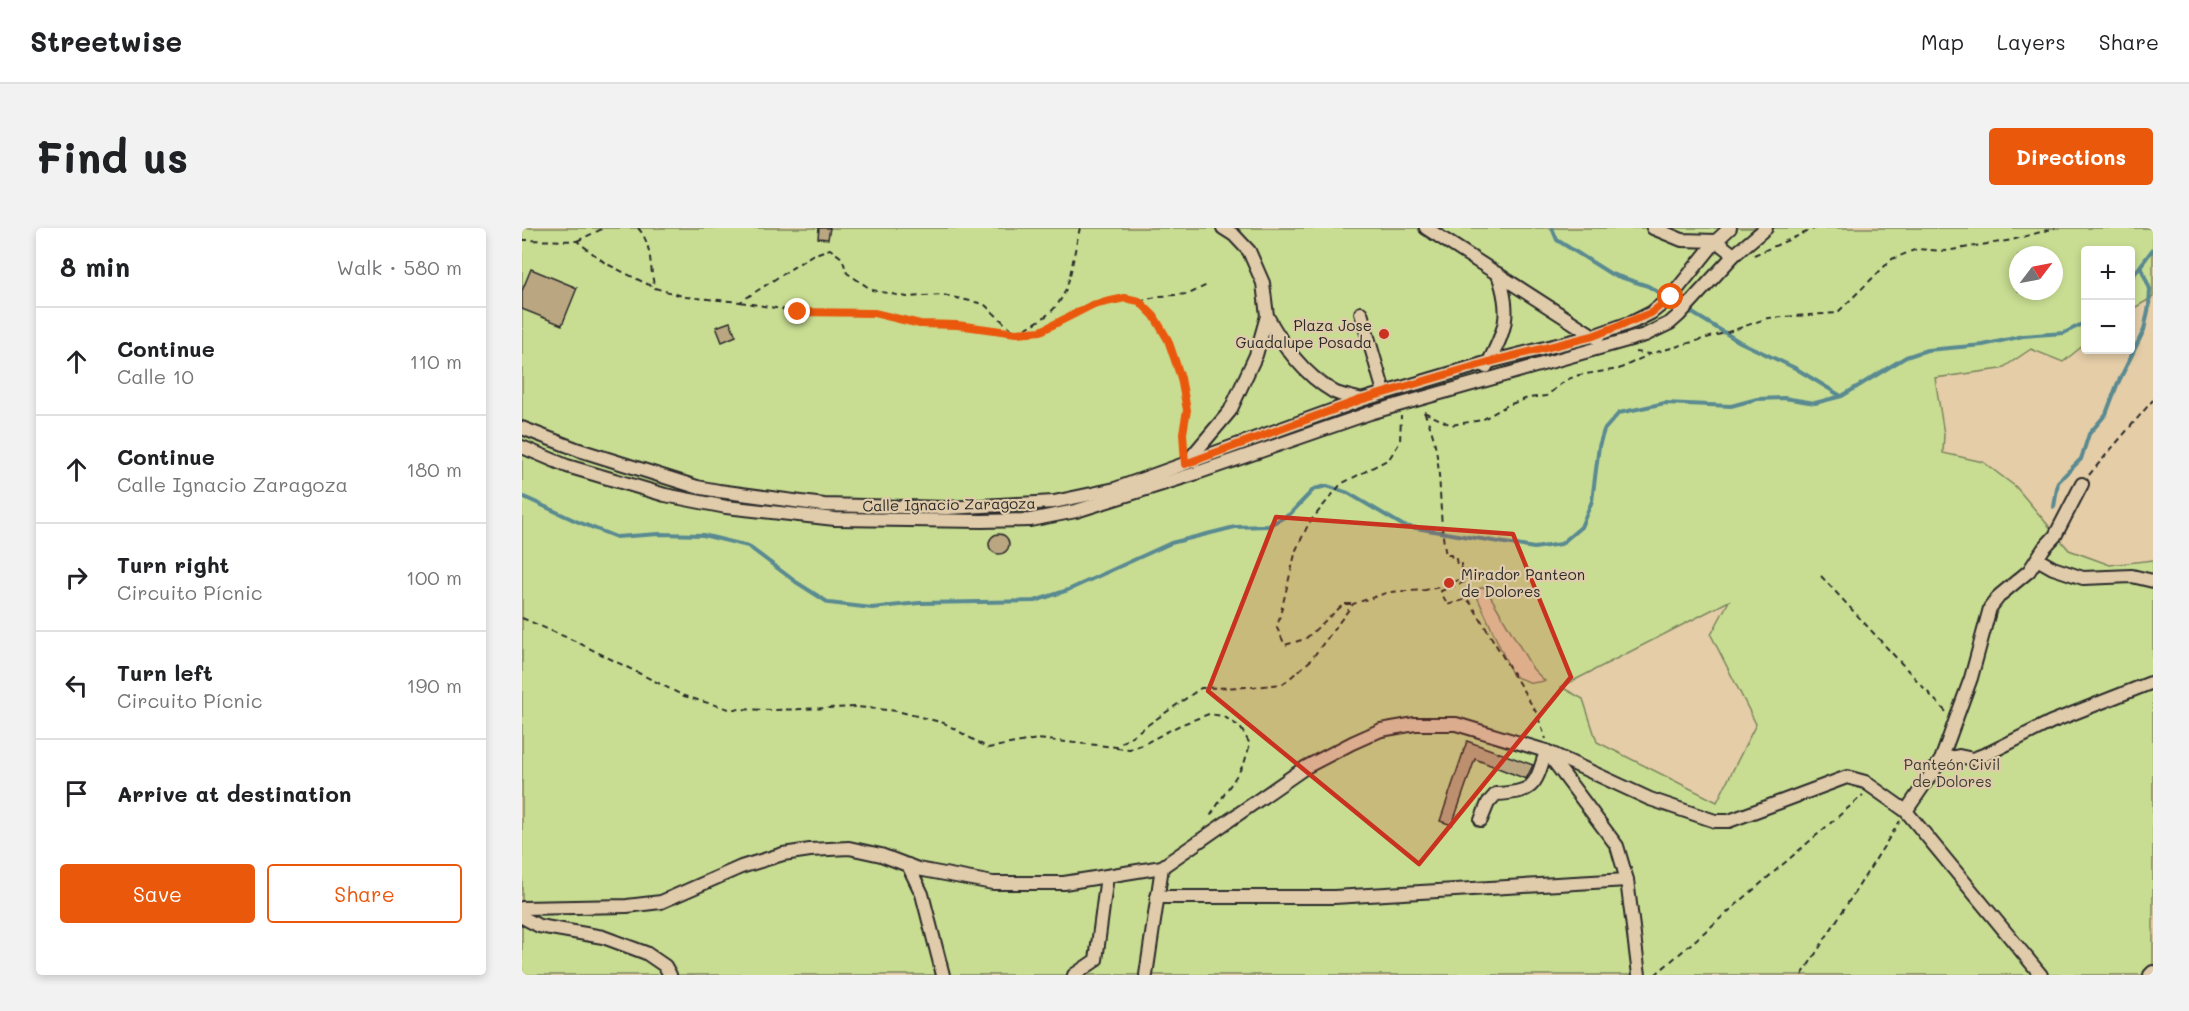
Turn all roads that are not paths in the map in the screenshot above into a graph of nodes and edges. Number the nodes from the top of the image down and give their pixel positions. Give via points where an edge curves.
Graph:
1 (1223, 228) edge
2 (1426, 228) edge
3 (1653, 228) edge
4 (1730, 228) edge
5 (1766, 228) edge
6 (1716, 241) junction
7 (1734, 255) junction
8 (1498, 274) junction
9 (1361, 313) dead end
10 (1267, 316) junction
11 (1593, 336) junction
12 (1612, 345) junction
13 (1489, 362) junction
14 (1478, 382) junction
15 (1384, 392) junction
16 (1360, 400) junction
17 (1370, 413) junction
18 (522, 428) edge
19 (522, 447) edge
20 (1185, 464) junction
21 (2082, 484) road end
22 (2037, 559) junction
23 (2153, 580) edge
24 (2153, 682) edge
25 (1546, 751) junction
26 (1941, 760) junction
27 (1906, 811) junction
28 (1480, 820) dead end
29 (908, 865) junction
30 (1162, 867) junction
31 (1107, 876) junction
32 (1627, 880) junction
33 (1157, 897) junction
34 (522, 908) edge
35 (522, 917) edge
36 (670, 975) edge
37 (943, 975) edge
38 (1074, 975) edge
39 (1146, 975) edge
40 (1639, 975) edge
41 (2041, 975) edge

1 - 10 street, Calle Ignacio Zaragoza via 1249,251 1263,283
2 - 8 street
3 - 6 street via 1682,240
4 - 6 street
5 - 7 street, Calle Ignacio Zaragoza
6 - 7 street
6 - 11 street, Calle Ignacio Zaragoza via 1666,302 1635,321
7 - 12 street, Calle Ignacio Zaragoza via 1679,315 1657,330
8 - 11 street
8 - 13 street via 1507,311
9 - 15 street
10 - 16 street, Calle Ignacio Zaragoza via 1293,358 1315,378 1336,393
10 - 20 street, Calle Ignacio Zaragoza via 1256,355 1230,411
11 - 12 street
11 - 13 street, Calle Ignacio Zaragoza
12 - 14 street, Calle Ignacio Zaragoza
13 - 14 street
13 - 15 street, Calle Ignacio Zaragoza
14 - 17 street, Calle Ignacio Zaragoza
15 - 16 street, Calle Ignacio Zaragoza
16 - 17 street
16 - 20 street, Calle Ignacio Zaragoza
17 - 19 street, Calle Ignacio Zaragoza via 1076,512 1030,520 835,519 726,507 654,491
18 - 20 street, Calle Ignacio Zaragoza via 696,487 824,505 946,508 1054,502 1114,489
21 - 22 street via 2055,536
22 - 23 street via 2083,578 2132,576
22 - 26 street via 2029,572 1990,608 1971,678
24 - 26 street via 2051,722 1973,759 1959,756
25 - 27 street via 1650,799 1715,821 1729,821 1847,777 1865,782
25 - 28 street via 1536,782 1520,793 1496,794
25 - 30 street via 1456,724 1415,724 1381,730 1306,766
25 - 32 street via 1617,846
26 - 27 street
27 - 41 street
29 - 31 street via 993,883 1064,883
29 - 34 street via 849,848 810,850 741,867 661,902
29 - 37 street via 922,894
30 - 31 street
30 - 33 street
31 - 38 street via 1096,960
32 - 33 street via 1334,897
32 - 40 street
33 - 39 street
35 - 36 street via 539,926 603,937 646,953

